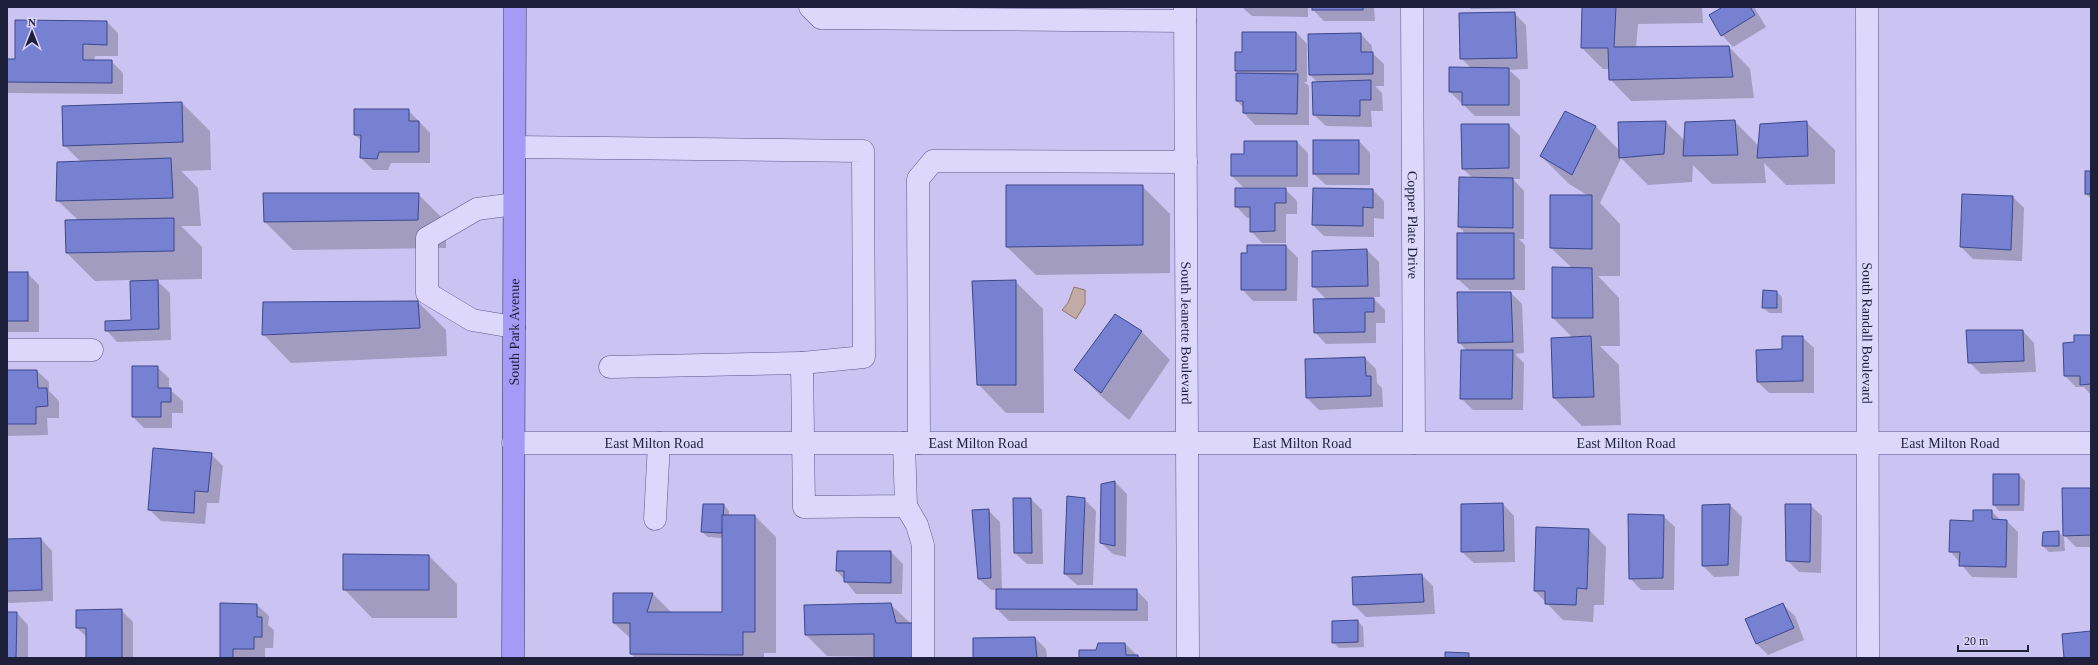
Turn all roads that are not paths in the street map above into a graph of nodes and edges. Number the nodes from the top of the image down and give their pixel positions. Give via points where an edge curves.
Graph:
1 (515, 7) edge
2 (810, 7) edge
3 (1412, 7) edge
4 (1866, 7) edge
5 (1185, 14) edge
6 (515, 148) junction
7 (1186, 162) junction
8 (514, 204) junction
9 (514, 327) junction
10 (7, 350) edge
11 (92, 350) dead end
12 (802, 363) junction
13 (610, 367) dead end
14 (513, 443) junction
15 (659, 443) junction
16 (804, 443) junction
17 (911, 443) junction
18 (1187, 443) junction
19 (1414, 443) junction
20 (1868, 443) junction
21 (2091, 443) edge
22 (906, 506) junction
23 (655, 519) dead end
24 (513, 658) edge
25 (923, 658) edge
26 (1188, 658) edge
27 (1868, 658) edge

1 - 6 main road, South Park Avenue
2 - 5 street via 821,18
3 - 19 street, Copper Plate Drive
4 - 20 street, South Randall Boulevard
5 - 7 street, South Jeanette Boulevard
6 - 8 main road, South Park Avenue
6 - 12 street via 863,151 864,357
7 - 17 street via 933,161 918,179
7 - 18 street, South Jeanette Boulevard
8 - 9 main road, South Park Avenue
8 - 9 street via 477,209 427,238 427,293 472,320
9 - 14 main road, South Park Avenue
10 - 11 street
12 - 13 street
12 - 16 street
14 - 15 street, East Milton Road
14 - 24 main road, South Park Avenue
15 - 16 street, East Milton Road
15 - 23 street
16 - 17 street, East Milton Road
16 - 22 street via 804,507
17 - 18 street, East Milton Road
17 - 22 street
18 - 19 street, East Milton Road
18 - 26 street, South Jeanette Boulevard
19 - 20 street, East Milton Road
20 - 21 street, East Milton Road
20 - 27 street, South Randall Boulevard
22 - 25 street via 917,525 923,545

